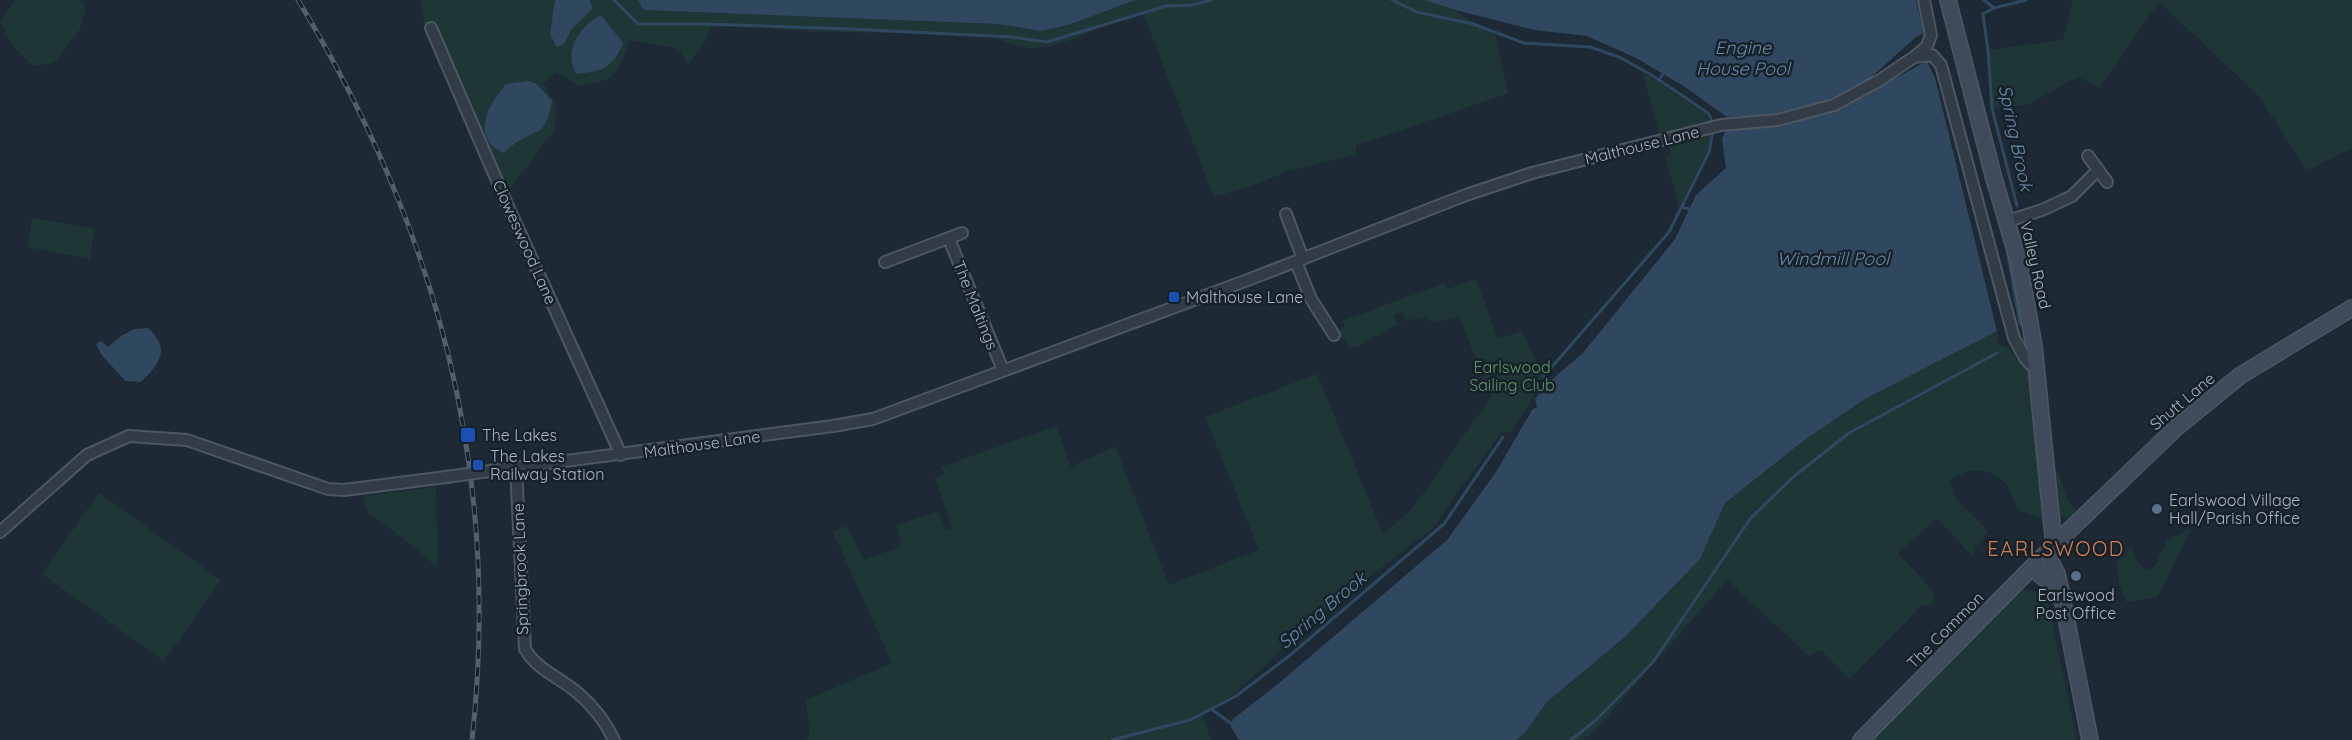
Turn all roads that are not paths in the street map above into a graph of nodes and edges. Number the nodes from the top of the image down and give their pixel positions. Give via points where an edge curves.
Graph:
1 (1924, 0) edge
2 (1948, 0) edge
3 (431, 28) dead end
4 (1914, 57) junction
5 (2088, 156) dead end
6 (2097, 171) junction
7 (2107, 182) dead end
8 (1286, 214) dead end
9 (2008, 221) junction
10 (962, 233) dead end
11 (949, 238) junction
12 (1300, 261) junction
13 (885, 262) dead end
14 (2352, 308) edge
15 (1334, 335) dead end
16 (2035, 369) junction
17 (1003, 370) junction
18 (621, 455) junction
19 (516, 468) junction
20 (0, 532) edge
21 (2050, 549) junction
22 (2032, 567) junction
23 (2062, 602) junction
24 (614, 740) edge
25 (1861, 740) edge
26 (2090, 740) edge

1 - 4 street via 1931,35 1927,46
2 - 9 street, Valley Road
3 - 18 street, Cloweswood Lane
4 - 12 street, Malthouse Lane via 1834,105 1778,120 1707,128 1532,173
4 - 16 street via 1932,55 1941,65 2014,338
5 - 6 street
6 - 7 street
6 - 9 street via 2072,196
8 - 12 street
9 - 16 street, Valley Road via 2027,307
10 - 11 street, The Maltings
11 - 13 street, The Maltings
11 - 17 street, The Maltings
12 - 15 street via 1311,299
12 - 17 street, Malthouse Lane
14 - 21 street, Shutt Lane via 2258,364 2202,406
16 - 21 street, Valley Road
17 - 18 street, Malthouse Lane via 873,419
18 - 19 street, Malthouse Lane
19 - 20 street, Malthouse Lane, bridge via 328,489 187,440 129,436 87,455
19 - 24 street, Springbrook Lane via 525,649 542,669 579,694
21 - 22 street, The Common
21 - 23 street, Valley Road
22 - 23 street via 2049,582
22 - 25 street, The Common
23 - 26 street, Valley Road

